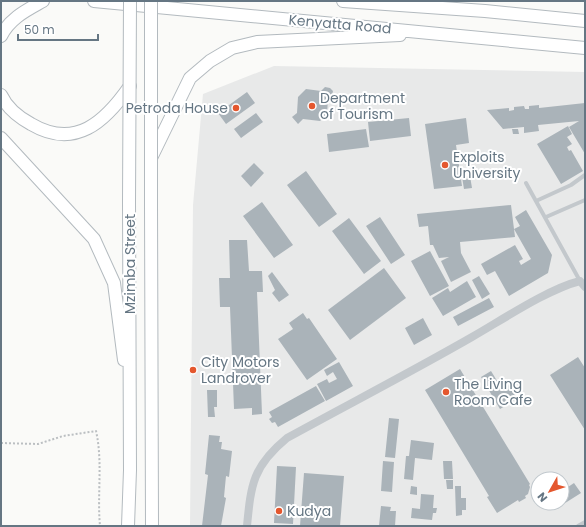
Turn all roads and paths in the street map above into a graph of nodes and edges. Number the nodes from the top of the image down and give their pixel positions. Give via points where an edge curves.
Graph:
1 (43, 1) edge
2 (94, 1) edge
3 (130, 1) edge
4 (151, 1) edge
5 (343, 1) edge
6 (450, 1) edge
7 (485, 11) junction
8 (585, 21) edge
9 (433, 33) junction
10 (1, 36) edge
11 (585, 48) edge
12 (130, 86) junction
13 (1, 95) edge
14 (1, 138) edge
15 (151, 158) junction
16 (585, 175) edge
17 (526, 183) dead end
18 (585, 200) edge
19 (536, 201) junction
20 (546, 217) junction
21 (582, 284) edge
22 (130, 415) junction
23 (1, 443) edge
24 (585, 522) edge
25 (100, 526) edge
26 (128, 526) edge
27 (152, 526) edge
28 (247, 526) edge
29 (578, 526) edge

1 - 10 main road via 22,12 5,28
2 - 9 main road, Kenyatta Road
3 - 12 main road, Mzimba Street, bridge
4 - 15 main road, Mzimba Street, bridge
5 - 7 main road, Kenyatta Road
6 - 7 main road
7 - 8 main road, Kenyatta Road
9 - 11 main road, Kenyatta Road
9 - 15 main road via 257,42 232,48 210,61 190,78
12 - 13 main road via 118,104 102,120 82,131 63,135 42,131 23,120 6,105
12 - 22 main road, Mzimba Street, bridge
14 - 22 main road via 94,239 114,282
15 - 27 main road, Mzimba Street, bridge
16 - 19 lane via 571,185
17 - 19 lane
18 - 20 lane
19 - 20 lane
20 - 21 lane
21 - 28 street via 570,284 542,298 287,438 272,450 257,470 250,491
22 - 26 main road, Mzimba Street
23 - 25 path via 38,444 63,436 96,431 100,447
24 - 29 lane

